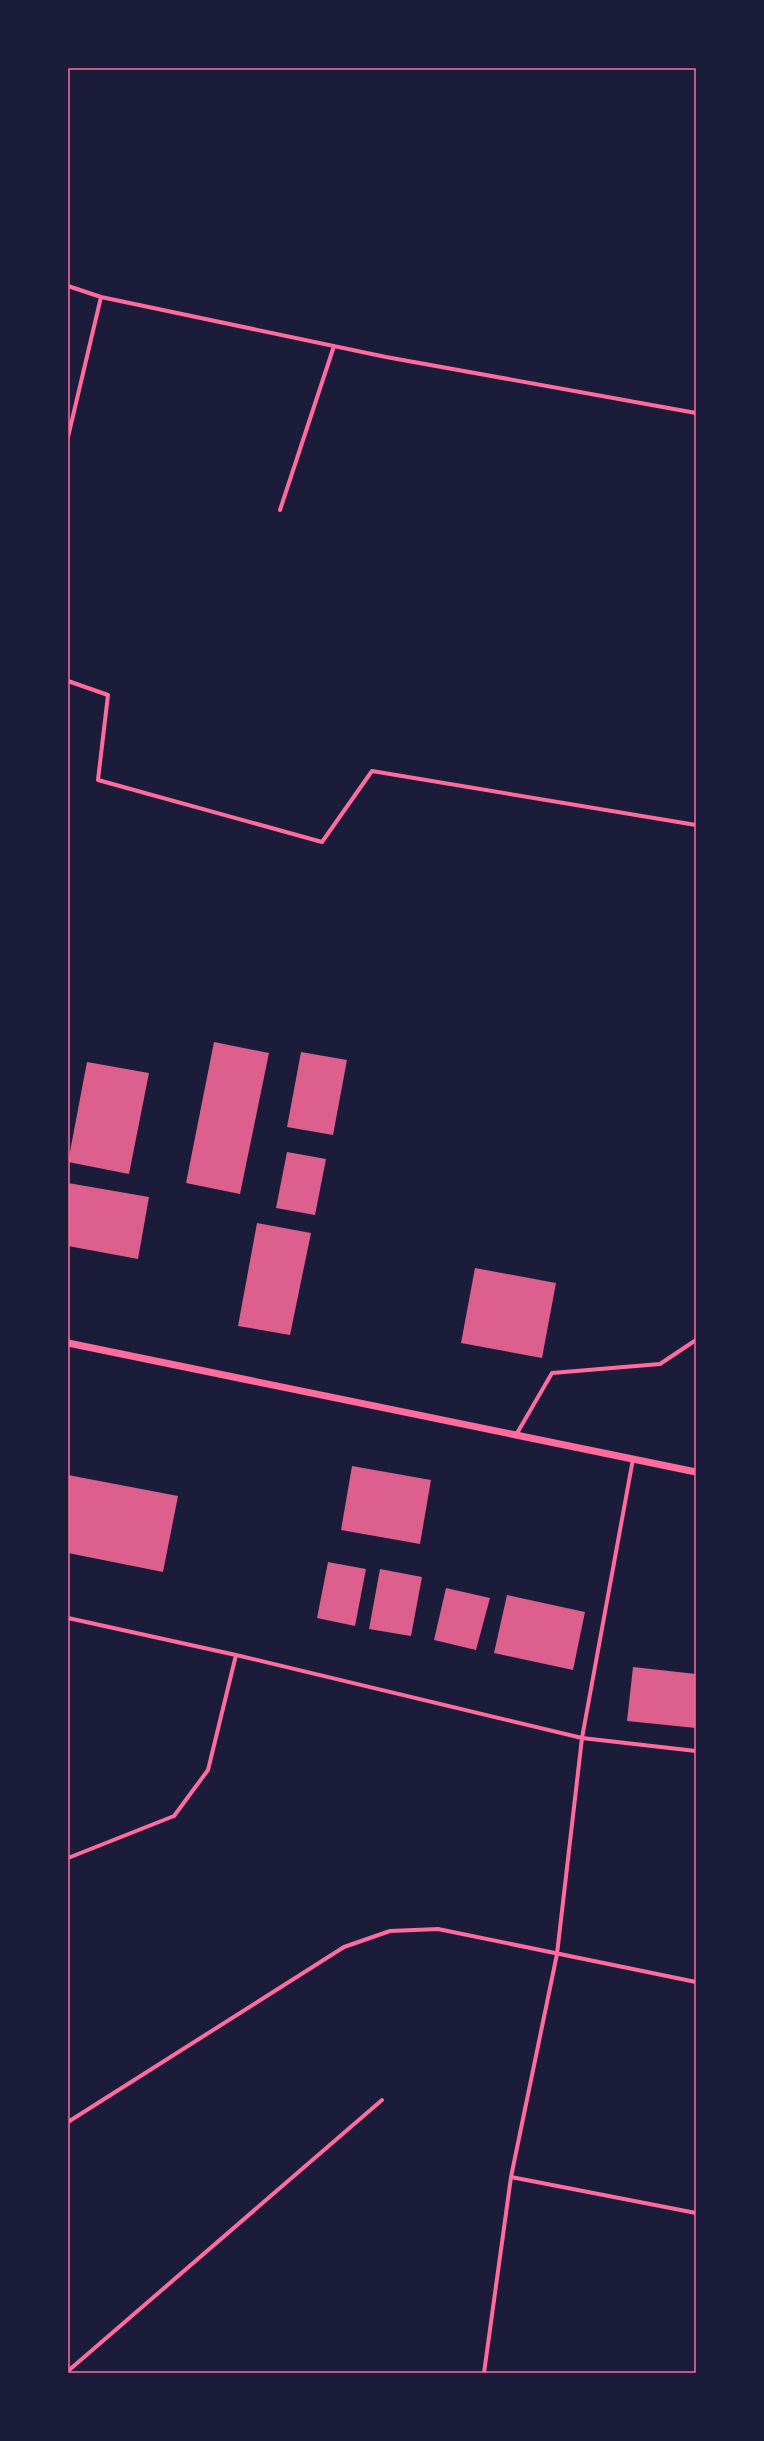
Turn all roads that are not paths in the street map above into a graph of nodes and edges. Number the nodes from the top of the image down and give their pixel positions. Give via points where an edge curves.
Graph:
1 (68, 286) edge
2 (101, 297) junction
3 (334, 346) junction
4 (696, 413) edge
5 (68, 437) edge
6 (280, 510) dead end
7 (68, 681) edge
8 (696, 825) edge
9 (696, 1340) edge
10 (68, 1343) edge
11 (516, 1435) junction
12 (633, 1459) junction
13 (696, 1472) edge
14 (68, 1618) edge
15 (236, 1655) junction
16 (582, 1738) junction
17 (696, 1751) edge
18 (68, 1858) edge
19 (557, 1954) junction
20 (696, 1982) edge
21 (382, 2100) dead end
22 (68, 2122) edge
23 (510, 2177) junction
24 (696, 2213) edge
25 (68, 2371) edge
26 (484, 2373) edge

1 - 2 street
2 - 3 street
2 - 5 street
3 - 4 street
3 - 6 street
7 - 8 street via 108,695 98,780 322,842 372,771
9 - 11 street via 660,1364 552,1373
10 - 11 street
11 - 12 street
12 - 13 street
12 - 16 street
14 - 15 street
15 - 16 street
15 - 18 street via 208,1770 174,1816
16 - 17 street
16 - 19 street
19 - 20 street
19 - 22 street via 438,1929 390,1931 344,1946
19 - 23 street
21 - 25 street
23 - 24 street
23 - 26 street

